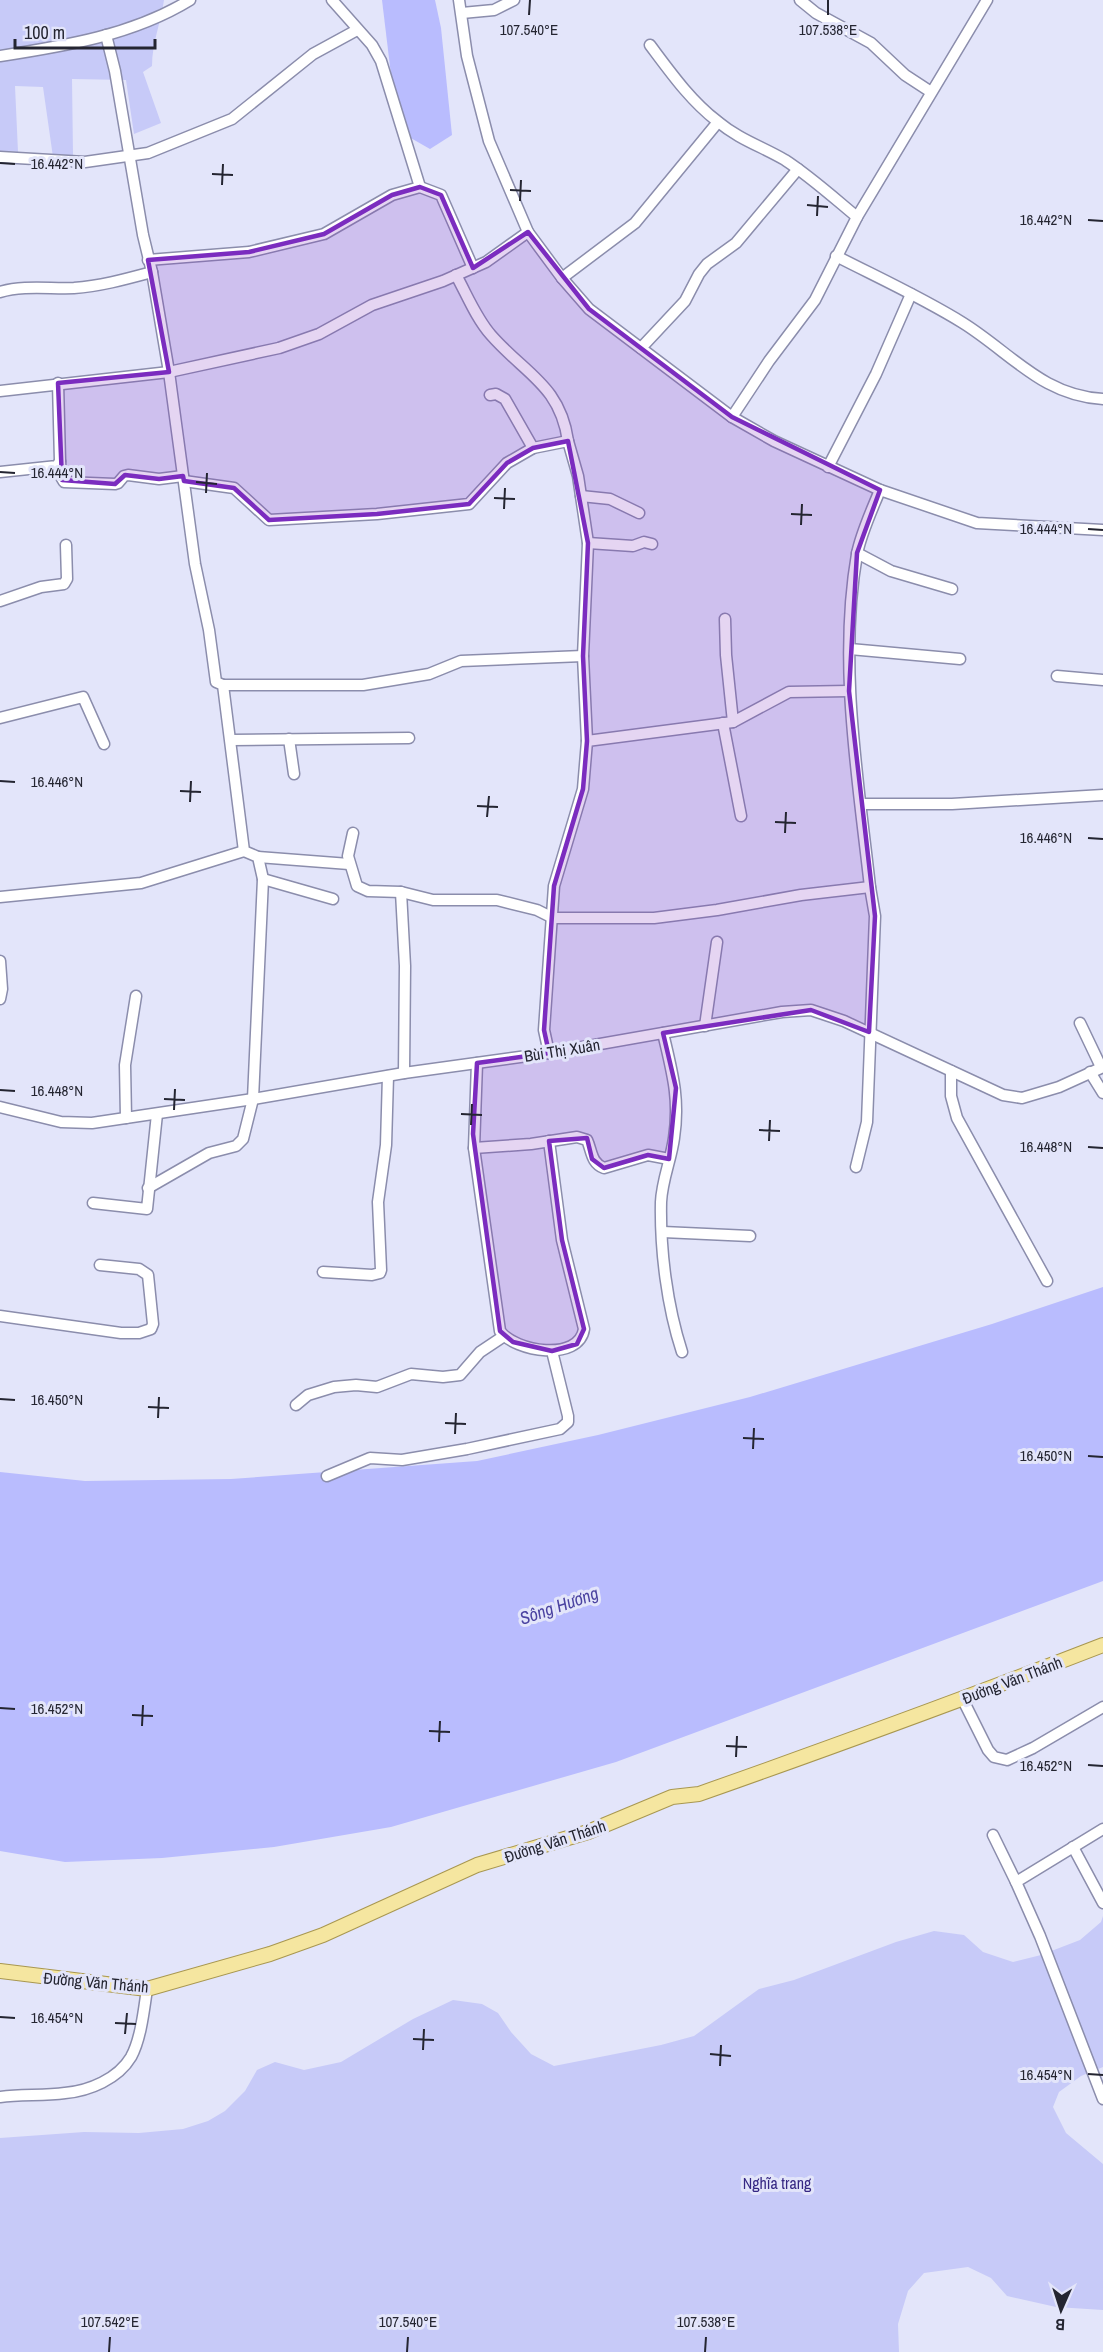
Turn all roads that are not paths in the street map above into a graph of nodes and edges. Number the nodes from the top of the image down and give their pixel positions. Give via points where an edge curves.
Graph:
1 (190, 0) edge
2 (332, 0) edge
3 (459, 0) edge
4 (514, 0) edge
5 (800, 0) edge
6 (987, 0) edge
7 (462, 13) junction
8 (357, 30) junction
9 (106, 35) junction
10 (650, 45) dead end
11 (0, 56) edge
12 (931, 92) junction
13 (718, 122) junction
14 (0, 157) edge
15 (129, 157) junction
16 (798, 169) junction
17 (420, 186) junction
18 (857, 217) junction
19 (528, 232) junction
20 (836, 256) junction
21 (148, 260) junction
22 (473, 268) junction
23 (152, 272) junction
24 (456, 275) junction
25 (562, 278) junction
26 (0, 292) edge
27 (911, 294) junction
28 (640, 348) junction
29 (169, 372) junction
30 (58, 383) junction
31 (0, 391) edge
32 (490, 395) dead end
33 (1103, 399) edge
34 (732, 417) junction
35 (568, 441) junction
36 (533, 448) junction
37 (60, 461) junction
38 (828, 467) junction
39 (0, 472) edge
40 (183, 478) junction
41 (880, 490) junction
42 (581, 496) junction
43 (639, 513) dead end
44 (1103, 530) edge
45 (588, 543) junction
46 (652, 544) dead end
47 (66, 545) dead end
48 (857, 553) junction
49 (952, 589) dead end
50 (0, 601) edge
51 (726, 619) dead end
52 (850, 649) junction
53 (583, 656) junction
54 (960, 659) dead end
55 (1057, 676) dead end
56 (1103, 680) edge
57 (223, 685) junction
58 (849, 691) junction
59 (0, 718) edge
60 (728, 723) junction
61 (409, 738) dead end
62 (289, 739) junction
63 (232, 740) junction
64 (586, 741) junction
65 (104, 744) dead end
66 (294, 774) dead end
67 (1103, 795) edge
68 (861, 804) junction
69 (741, 816) dead end
70 (352, 833) dead end
71 (244, 851) junction
72 (258, 857) junction
73 (350, 864) junction
74 (263, 879) junction
75 (870, 887) junction
76 (401, 892) junction
77 (0, 897) edge
78 (333, 899) dead end
79 (553, 918) junction
80 (717, 942) dead end
81 (0, 961) edge
82 (1, 992) edge
83 (136, 996) dead end
84 (1080, 1023) dead end
85 (705, 1026) junction
86 (870, 1032) junction
87 (663, 1033) junction
88 (549, 1053) junction
89 (477, 1062) junction
90 (1102, 1067) edge
91 (951, 1071) junction
92 (1090, 1072) junction
93 (404, 1073) junction
94 (388, 1076) junction
95 (1103, 1094) edge
96 (253, 1099) junction
97 (0, 1107) edge
98 (157, 1114) junction
99 (126, 1118) junction
100 (549, 1141) junction
101 (474, 1148) junction
102 (669, 1159) junction
103 (856, 1167) dead end
104 (148, 1188) junction
105 (93, 1203) dead end
106 (663, 1232) junction
107 (750, 1236) dead end
108 (100, 1265) dead end
109 (323, 1272) dead end
110 (1047, 1281) dead end
111 (0, 1316) edge
112 (504, 1336) junction
113 (552, 1351) junction
114 (682, 1352) dead end
115 (296, 1405) dead end
116 (327, 1476) dead end
117 (1103, 1645) edge
118 (963, 1700) junction
119 (1103, 1707) edge
120 (1103, 1829) edge
121 (993, 1835) dead end
122 (1072, 1847) junction
123 (1016, 1881) junction
124 (1103, 1903) edge
125 (0, 1971) edge
126 (147, 1989) junction
127 (0, 2097) edge
128 (1103, 2099) edge

1 - 9 street via 152,20
2 - 8 street
3 - 7 street
4 - 7 street via 494,10
5 - 12 street via 871,43 905,75
6 - 12 street
7 - 19 street via 467,56 489,141
8 - 15 street via 314,54 232,119
8 - 17 street via 381,62
9 - 11 street
9 - 15 street
10 - 13 street via 686,91
12 - 18 street
13 - 16 street
13 - 25 street via 635,222
14 - 15 street via 85,162
15 - 21 street
16 - 18 street
16 - 28 street via 736,243 707,264 685,301
17 - 21 street via 392,195 324,234 249,252
17 - 22 street via 441,195
18 - 20 street
19 - 22 street
19 - 25 street
20 - 27 street
20 - 34 street via 814,300
21 - 23 street
22 - 24 street
23 - 26 street via 104,285
23 - 29 street
24 - 29 street via 372,304 320,334 279,348
24 - 35 street via 489,333 554,398 566,424
25 - 28 street via 589,309
27 - 33 street via 970,327 1039,380 1072,394
27 - 38 street via 876,374
28 - 34 street
29 - 30 street
29 - 40 street
30 - 31 street
30 - 37 street
32 - 36 street via 506,399
34 - 38 street
35 - 36 street
35 - 42 street
36 - 40 street via 507,463 469,504 377,514 269,520 234,488
37 - 39 street via 53,468
37 - 40 street via 64,482 115,484 128,475
38 - 41 street
40 - 57 street via 216,682
41 - 44 street via 977,523
41 - 48 street
42 - 43 street via 610,499
42 - 45 street
45 - 46 street
45 - 53 street
47 - 50 street via 64,584 40,587
48 - 49 street via 891,571
48 - 52 street
51 - 60 street
52 - 54 street
52 - 58 street
53 - 57 street via 461,661 429,674 363,685
53 - 64 street
55 - 56 street
57 - 63 street
58 - 60 street via 789,692
58 - 68 street
59 - 65 street via 83,697
60 - 64 street
60 - 69 street
61 - 62 street
62 - 63 street
62 - 66 street
63 - 71 street
64 - 79 street via 583,789 554,886
67 - 68 street via 952,804
68 - 75 street
70 - 73 street
71 - 72 street
71 - 77 street via 141,883
72 - 73 street
72 - 74 street
73 - 76 street via 357,886 368,891
74 - 78 street
74 - 96 street
75 - 79 street via 654,918
75 - 86 street via 875,916
76 - 79 street via 433,900 497,900
76 - 93 street
79 - 88 street via 544,1030
80 - 85 street
81 - 82 street
83 - 99 street via 124,1065
84 - 90 street
85 - 86 street, Bùi Thị Xuân via 811,1010
85 - 87 street, Bùi Thị Xuân
86 - 91 street, Bùi Thị Xuân
86 - 103 street via 867,1122
87 - 88 street, Bùi Thị Xuân
87 - 102 street via 676,1088 674,1139
88 - 89 street, Bùi Thị Xuân
89 - 93 street, Bùi Thị Xuân
89 - 101 street
90 - 92 street, Bùi Thị Xuân
91 - 92 street, Bùi Thị Xuân via 1003,1095 1023,1098
91 - 110 street via 951,1096 957,1118
92 - 95 street
93 - 94 street, Bùi Thị Xuân
94 - 96 street, Bùi Thị Xuân
94 - 109 street via 386,1144 378,1202 381,1270 372,1275
96 - 98 street, Bùi Thị Xuân
96 - 104 street via 243,1139 236,1146 209,1153
97 - 99 street, Bùi Thị Xuân via 61,1122
98 - 99 street, Bùi Thị Xuân
98 - 104 street
100 - 101 street
100 - 102 street via 583,1138 592,1159 604,1168 648,1155
100 - 113 street via 562,1240 585,1329 577,1344
101 - 112 street via 498,1320
102 - 106 street via 661,1200
104 - 105 street via 146,1210
106 - 107 street
106 - 114 street via 671,1312
108 - 111 street via 139,1269 148,1275 151,1329 121,1333
112 - 113 street
112 - 115 street via 480,1352 460,1375 411,1374 377,1387 334,1387 308,1395
113 - 116 street via 568,1416 568,1422 560,1429 410,1459 370,1458
117 - 118 main road, Đường Văn Thánh
118 - 119 street via 988,1750 994,1757 1006,1760
118 - 126 main road, Đường Văn Thánh via 699,1794 672,1797 588,1832 477,1865 323,1935 270,1954
120 - 122 street
121 - 123 street
122 - 123 street
122 - 124 street
123 - 128 street
125 - 126 main road, Đường Văn Thánh
126 - 127 street via 131,2056 117,2072 97,2085 68,2093

